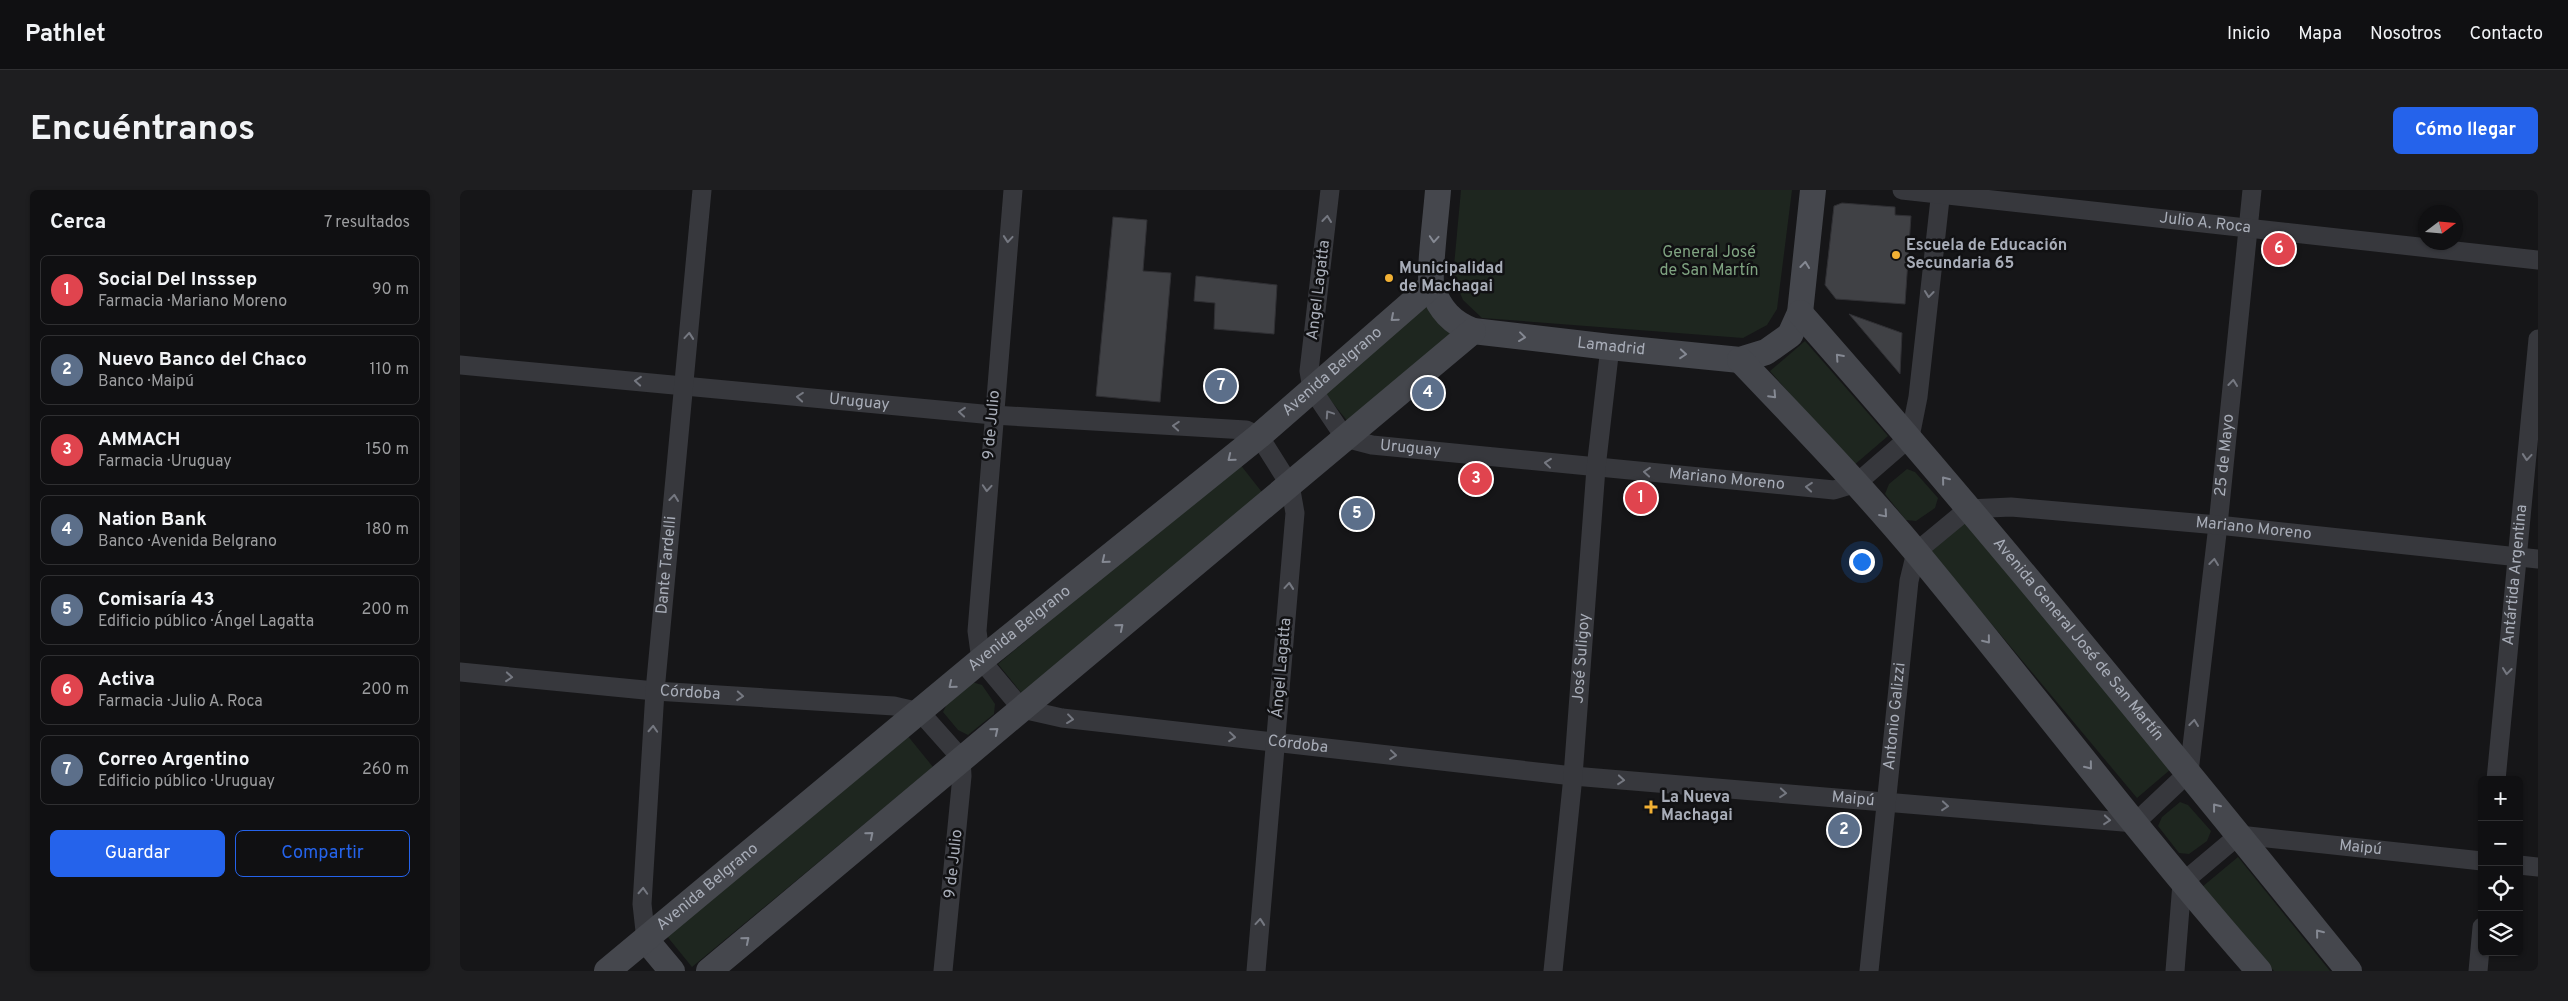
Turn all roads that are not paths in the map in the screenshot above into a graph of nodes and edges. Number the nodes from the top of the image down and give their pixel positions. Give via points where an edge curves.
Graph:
1 (702, 190) edge
2 (1013, 190) edge
3 (1330, 190) edge
4 (1438, 190) edge
5 (1813, 190) edge
6 (1902, 190) edge
7 (2252, 190) edge
8 (1940, 192) edge
9 (2248, 229) junction
10 (2538, 260) edge
11 (1431, 286) junction
12 (1800, 313) junction
13 (1473, 331) junction
14 (2538, 339) edge
15 (1610, 347) junction
16 (1740, 360) junction
17 (460, 365) edge
18 (685, 386) junction
19 (1312, 389) junction
20 (993, 414) junction
21 (1259, 436) junction
22 (1910, 437) junction
23 (1345, 438) junction
24 (1596, 468) junction
25 (1857, 483) junction
26 (1290, 485) junction
27 (1968, 509) junction
28 (2218, 525) junction
29 (1916, 552) junction
30 (2518, 557) junction
31 (2538, 559) edge
32 (981, 660) junction
33 (460, 672) edge
34 (655, 691) junction
35 (1022, 709) junction
36 (920, 712) junction
37 (1275, 742) junction
38 (961, 758) junction
39 (2188, 772) junction
40 (1573, 776) junction
41 (2496, 776) edge
42 (1886, 801) junction
43 (2135, 823) junction
44 (2239, 835) junction
45 (2478, 861) edge
46 (2523, 865) edge
47 (2538, 867) edge
48 (2182, 882) junction
49 (646, 940) junction
50 (2479, 956) edge
51 (607, 971) edge
52 (672, 971) edge
53 (709, 971) edge
54 (943, 971) edge
55 (1256, 971) edge
56 (1553, 971) edge
57 (1869, 971) edge
58 (2175, 971) edge
59 (2259, 971) edge
60 (2349, 971) edge
61 (2478, 971) edge

18 -> 1 street, Dante Tardelli
2 -> 20 street, 9 de Julio
19 -> 3 street, Angel Lagatta via 1310,371
4 -> 11 street
12 -> 5 street, Lamadrid
6 - 8 street, Julio A. Roca
7 - 9 street, 25 de Mayo
8 - 9 street, Julio A. Roca
8 -> 22 street via 1918,398
9 - 10 street, Julio A. Roca
28 -> 9 street, 25 de Mayo
11 - 13 street, Lamadrid via 1446,315 1457,325
11 -> 19 street, Avenida Belgrano
12 - 16 street, Lamadrid via 1790,335 1766,352
22 -> 12 street, Avenida General José de San Martín
13 -> 15 street, Lamadrid
13 - 23 street
14 -> 30 street, Antártida Argentina
15 -> 16 street, Lamadrid
15 - 24 street, José Suligoy
16 -> 25 street
18 -> 17 street, Uruguay
20 -> 18 street, Uruguay
34 -> 18 street, Dante Tardelli
19 - 21 street, Avenida Belgrano
23 -> 19 street
21 -> 20 street, Uruguay via 1246,430
20 -> 32 street, 9 de Julio via 977,631
21 - 26 street
21 -> 32 street, Avenida Belgrano
22 - 25 street
27 -> 22 street, Avenida General José de San Martín
24 -> 23 street, Uruguay via 1372,445
23 - 26 street
25 -> 24 street, Mariano Moreno via 1834,490
24 - 40 street, José Suligoy
25 -> 29 street
35 -> 26 street
37 -> 26 street, Ángel Lagatta via 1295,513
27 - 28 street, Mariano Moreno via 2011,507
27 - 29 street
27 - 39 street, Avenida General José de San Martín
28 - 30 street, Mariano Moreno
39 -> 28 street, 25 de Mayo
29 - 42 street, Antonio Galizzi via 1909,581
29 -> 43 street
30 - 31 street, Mariano Moreno
30 -> 41 street, Antártida Argentina
32 - 35 street
32 -> 36 street, Avenida Belgrano
33 -> 34 street, Córdoba
34 -> 36 street, Córdoba via 894,706
49 -> 34 street, Dante Tardelli via 642,904
35 -> 37 street, Córdoba via 1062,718
38 -> 35 street
36 - 38 street
36 - 49 street, Avenida Belgrano
37 -> 40 street, Córdoba
55 -> 37 street, Ángel Lagatta
53 -> 38 street
38 - 54 street, 9 de Julio via 962,776
39 - 43 street
44 -> 39 street, Avenida General José de San Martín
40 -> 42 street, Maipú
40 - 56 street, José Suligoy
42 -> 43 street, Maipú
42 - 57 street, Antonio Galizzi
43 - 48 street
44 - 45 street, Maipú
44 - 48 street
60 -> 44 street, Avenida General José de San Martín
46 - 47 street
48 - 58 street
48 - 59 street
49 - 51 street, Avenida Belgrano
49 - 52 street
50 - 61 street

